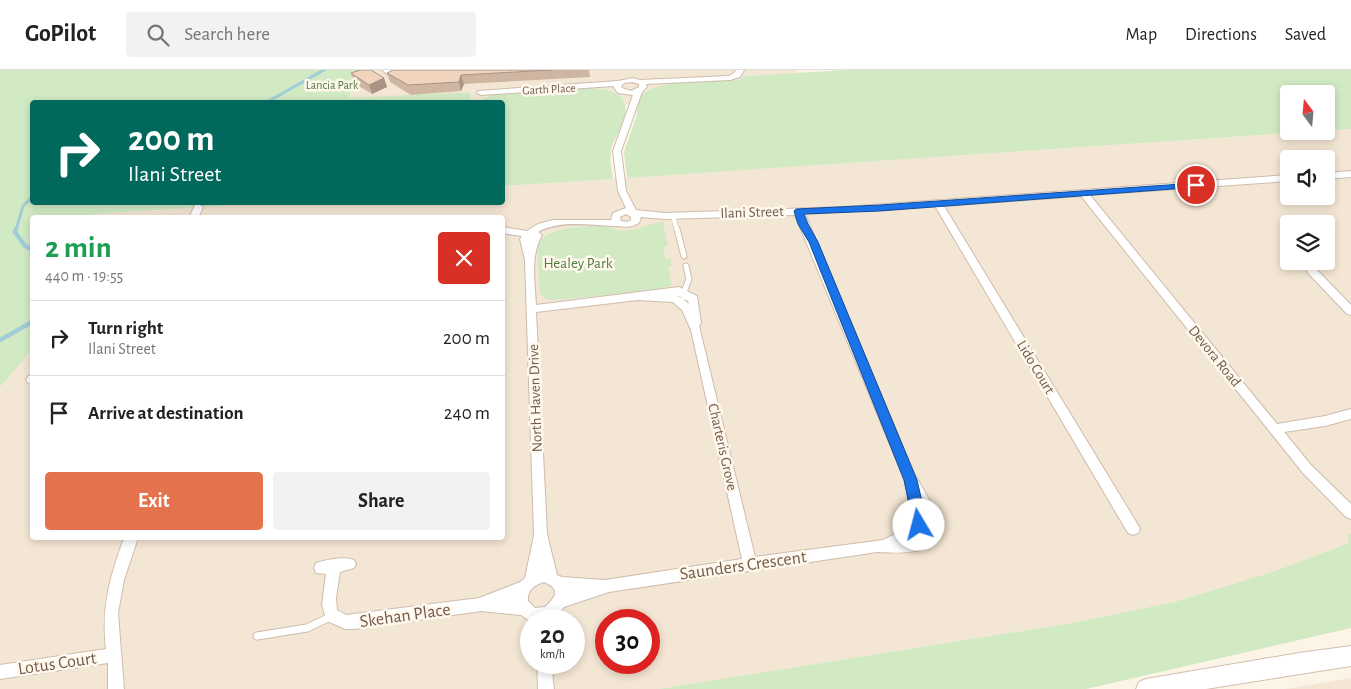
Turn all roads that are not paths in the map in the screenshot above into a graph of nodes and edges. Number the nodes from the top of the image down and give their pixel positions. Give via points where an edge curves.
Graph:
1 (626, 70) edge
2 (740, 70) edge
3 (620, 86) junction
4 (639, 86) junction
5 (477, 100) edge
6 (632, 108) junction
7 (1351, 174) edge
8 (1335, 175) edge
9 (1280, 179) edge
10 (622, 191) junction
11 (1084, 194) junction
12 (938, 204) junction
13 (198, 207) dead end
14 (804, 211) junction
15 (194, 215) edge
16 (634, 216) junction
17 (669, 216) junction
18 (617, 217) junction
19 (505, 229) edge
20 (532, 233) junction
21 (684, 256) dead end
22 (686, 266) dead end
23 (1312, 271) dead end
24 (684, 292) junction
25 (641, 297) junction
26 (531, 308) junction
27 (1351, 311) edge
28 (696, 330) junction
29 (1351, 414) edge
30 (1274, 429) junction
31 (1351, 513) edge
32 (1134, 529) dead end
33 (540, 534) junction
34 (130, 540) edge
35 (750, 564) junction
36 (335, 566) dead end
37 (555, 580) junction
38 (527, 584) junction
39 (609, 585) junction
40 (479, 604) junction
41 (526, 609) edge
42 (557, 609) edge
43 (559, 609) edge
44 (520, 612) edge
45 (332, 616) junction
46 (257, 636) dead end
47 (1351, 649) edge
48 (114, 655) junction
49 (1351, 656) edge
50 (1309, 660) junction
51 (0, 672) edge
52 (545, 674) edge
53 (1200, 681) junction
54 (116, 689) edge
55 (546, 689) edge
56 (1146, 689) edge
57 (1179, 689) edge

1 - 3 street
1 - 4 street
2 - 4 street via 730,78
3 - 4 street
3 - 4 street
3 - 5 street, Garth Place via 479,90
3 - 6 street
4 - 6 street
6 - 10 street via 617,151
7 - 8 street
9 - 11 street, Ilani Street
10 - 16 street
10 - 18 street
11 - 12 street, Ilani Street
11 - 30 street, Devora Road
12 - 14 street, Ilani Street
12 - 32 street, Lido Court
13 - 15 street
14 - 17 street, Ilani Street
14 - 35 street, Saunders Crescent via 803,224 910,480 934,528 926,541 913,546 877,546
16 - 17 street, Ilani Street
16 - 18 street via 626,211
16 - 18 street via 624,225
17 - 21 lane
18 - 20 street
19 - 20 street
20 - 26 street, North Haven Drive via 524,243 529,263
22 - 24 lane via 688,279
23 - 27 street
24 - 25 street, Charteris Grove via 674,290
24 - 28 street, Charteris Grove via 695,303
25 - 26 street, Charteris Grove
25 - 28 street, Charteris Grove via 681,300
26 - 33 street, North Haven Drive
28 - 35 street, Charteris Grove
29 - 30 street
30 - 31 street, Devora Road via 1324,488
33 - 37 street, North Haven Drive
33 - 38 street, North Haven Drive
34 - 48 street via 113,600
35 - 39 street, Saunders Crescent
36 - 45 street via 329,603
37 - 38 street via 537,577
37 - 39 street, Saunders Crescent
37 - 42 street via 562,594
38 - 40 street, Skehan Place
38 - 41 street via 521,598
39 - 43 street, Saunders Crescent
40 - 44 street, Skehan Place
40 - 45 street, Skehan Place via 355,622
45 - 46 lane via 307,628
47 - 50 main road
48 - 51 street, Lotus Court
48 - 54 street
49 - 50 main road
50 - 53 main road
52 - 55 street
53 - 56 main road
53 - 57 main road

